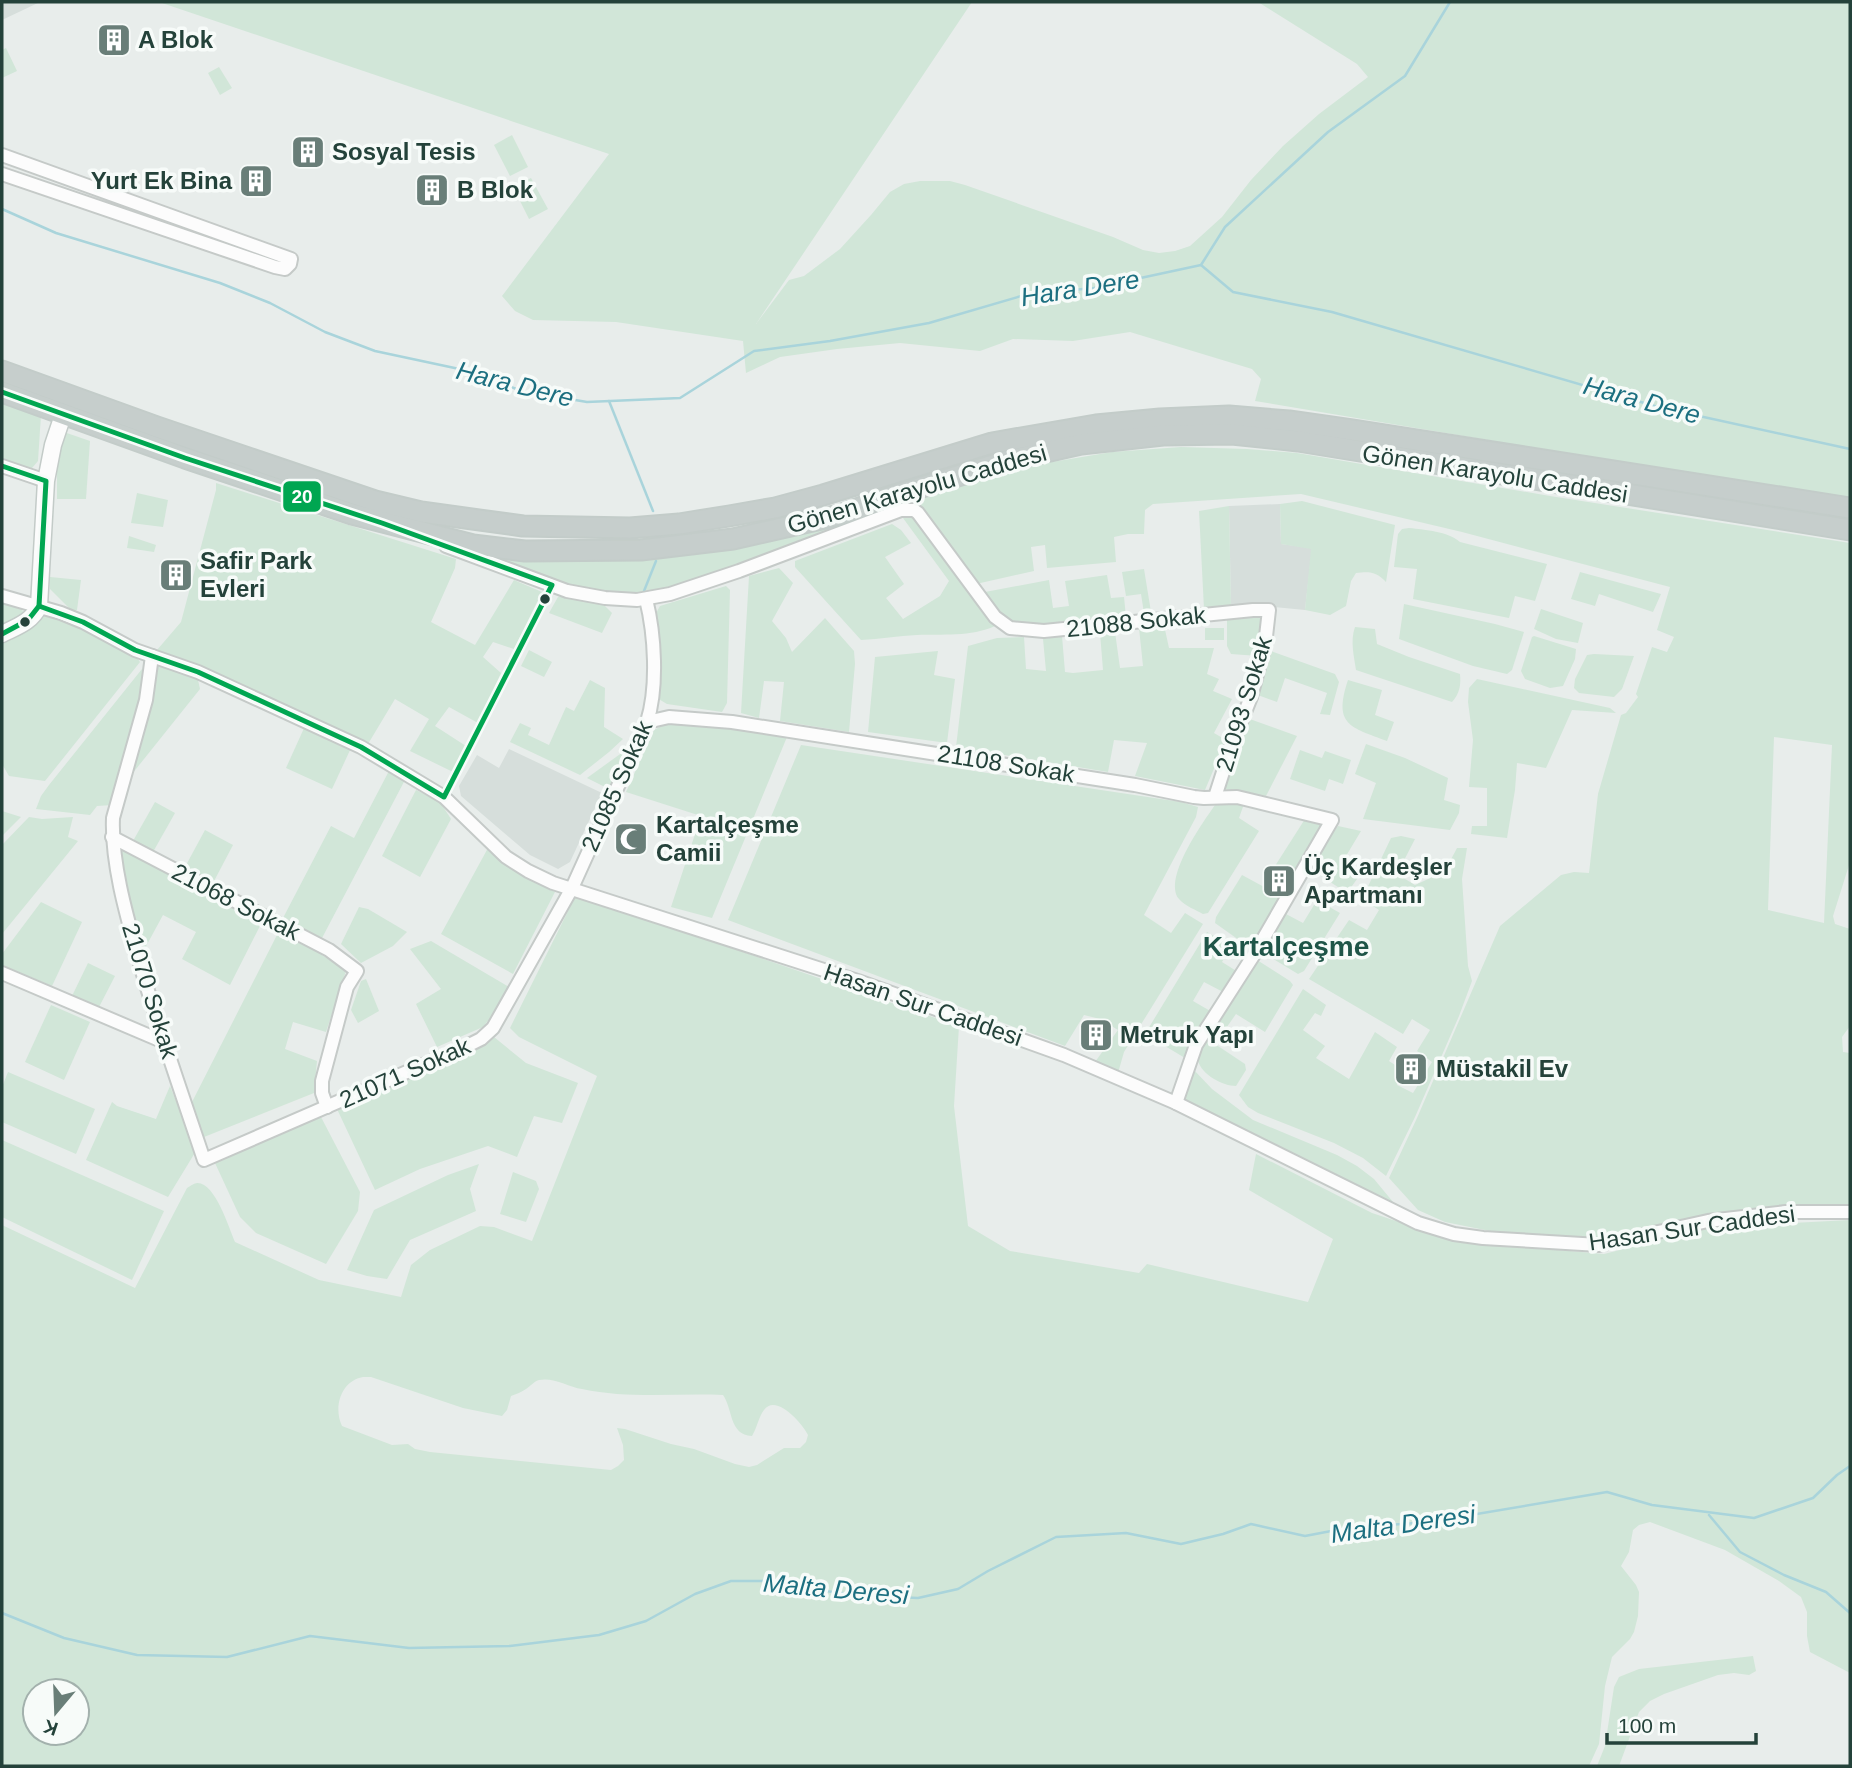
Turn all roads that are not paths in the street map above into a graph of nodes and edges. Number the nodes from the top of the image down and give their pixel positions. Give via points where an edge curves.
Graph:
1 (2, 155) edge
2 (2, 174) edge
3 (2, 371) edge
4 (2, 392) edge
5 (63, 415) junction
6 (2, 466) edge
7 (46, 481) junction
8 (1850, 508) edge
9 (382, 523) junction
10 (1850, 530) edge
11 (2, 596) edge
12 (646, 598) junction
13 (39, 607) junction
14 (1269, 610) joint
15 (2, 634) edge
16 (152, 656) junction
17 (652, 703) junction
18 (678, 717) junction
19 (647, 722) junction
20 (1214, 797) junction
21 (112, 837) junction
22 (572, 888) junction
23 (2, 973) edge
24 (164, 1042) junction
25 (1176, 1103) junction
26 (327, 1107) junction
27 (204, 1160) joint
28 (1850, 1212) edge

1 - 2 street via 291,259 290,264 285,269 275,267
3 - 8 highway, Gönen Karayolu Caddesi via 375,502 523,526 629,528 692,522 775,508 992,443 1096,425 1229,416 1352,429
4 - 5 highway, Gönen Karayolu Caddesi
5 - 7 main road
5 - 9 highway, Gönen Karayolu Caddesi
6 - 7 street
7 - 13 main road
9 - 10 highway, Gönen Karayolu Caddesi via 473,545 524,551 685,546 839,515 1006,461 1080,444 1163,435 1232,434
9 - 12 street via 567,590 605,598
11 - 13 street, Hasan Sur Caddesi
12 - 14 street, 21088 Sokak via 740,571 901,510 914,510 995,617 1010,628 1064,630
12 - 17 street, 21085 Sokak via 654,637
13 - 15 main road via 25,622
13 - 16 street, Hasan Sur Caddesi via 61,612
14 - 20 street, 21093 Sokak via 1251,697
16 - 21 street, 21070 Sokak via 146,700 113,818
16 - 22 street, Hasan Sur Caddesi via 206,675 361,747 444,797 506,857 527,871
17 - 18 street, 21108 Sokak
17 - 19 street, 21085 Sokak
18 - 19 street, 21108 Sokak
18 - 20 street, 21108 Sokak via 750,724
19 - 22 street, 21085 Sokak
20 - 25 street, 21108 Sokak via 1237,797 1332,820 1196,1045
21 - 24 street, 21070 Sokak via 127,919
21 - 26 street, 21068 Sokak via 328,950 357,971 347,987 322,1081
22 - 25 street, Hasan Sur Caddesi via 858,981 1064,1055
22 - 26 street, 21071 Sokak via 494,1028 481,1039
23 - 24 street
24 - 27 street, 21070 Sokak
25 - 28 street, Hasan Sur Caddesi via 1418,1223 1454,1234 1600,1245 1708,1221 1786,1212
26 - 27 street, 21071 Sokak

